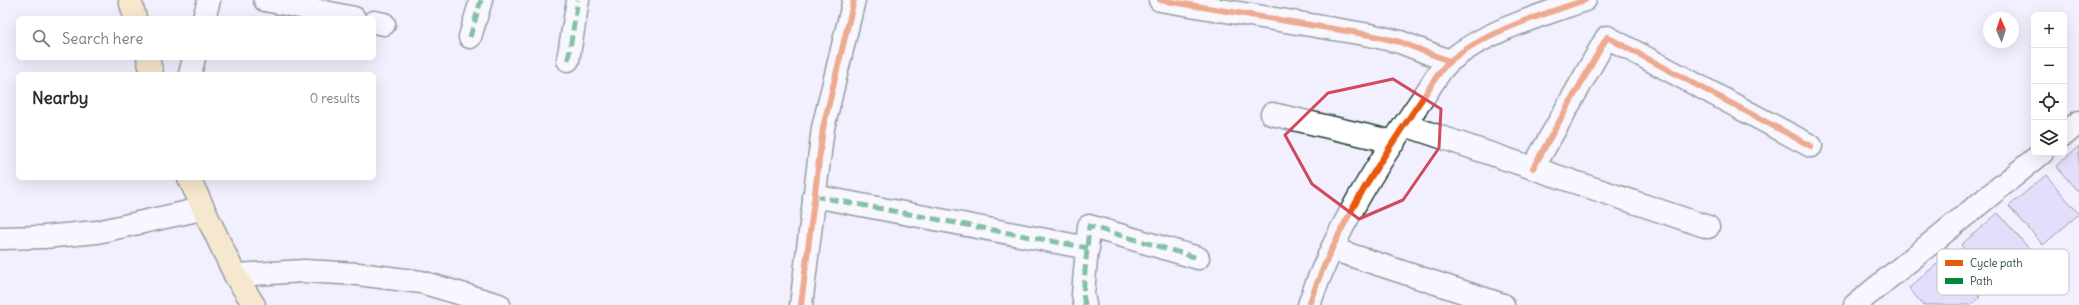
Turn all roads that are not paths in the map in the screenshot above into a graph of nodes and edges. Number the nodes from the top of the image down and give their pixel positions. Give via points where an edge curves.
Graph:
1 (130, 0) edge
2 (209, 0) edge
3 (265, 0) edge
4 (481, 0) edge
5 (578, 0) edge
6 (854, 0) edge
7 (1160, 0) edge
8 (1585, 0) edge
9 (134, 16) edge
10 (205, 16) edge
11 (344, 16) edge
12 (470, 37) dead end
13 (148, 60) edge
14 (194, 60) edge
15 (568, 60) dead end
16 (1449, 61) junction
17 (152, 72) edge
18 (190, 72) edge
19 (1272, 114) dead end
20 (2079, 122) edge
21 (2067, 132) edge
22 (1400, 133) junction
23 (1811, 146) dead end
24 (2038, 156) edge
25 (1533, 168) junction
26 (190, 180) edge
27 (814, 196) junction
28 (202, 209) junction
29 (1708, 227) dead end
30 (0, 238) edge
31 (1088, 248) junction
32 (1332, 249) junction
33 (1198, 258) dead end
34 (235, 275) junction
35 (254, 305) edge
36 (499, 305) edge
37 (801, 305) edge
38 (1085, 305) edge
39 (1309, 305) edge
40 (1503, 305) edge
41 (1855, 305) edge

1 - 9 main road
2 - 10 street
3 - 11 street
4 - 12 street
5 - 15 street
6 - 27 street via 823,128
7 - 16 street via 1370,35 1400,42
8 - 16 street via 1506,29
13 - 17 main road
14 - 18 street
16 - 22 street
19 - 22 street
20 - 21 street
22 - 25 street
22 - 32 street via 1380,163
23 - 25 street via 1607,37
24 - 41 street
25 - 29 street
26 - 28 main road
27 - 31 street
27 - 37 street
28 - 30 street via 97,232
28 - 34 main road
31 - 33 street via 1088,226
31 - 38 street via 1083,294
32 - 39 street
32 - 40 street
34 - 35 main road
34 - 36 street via 304,270 358,274 421,282

